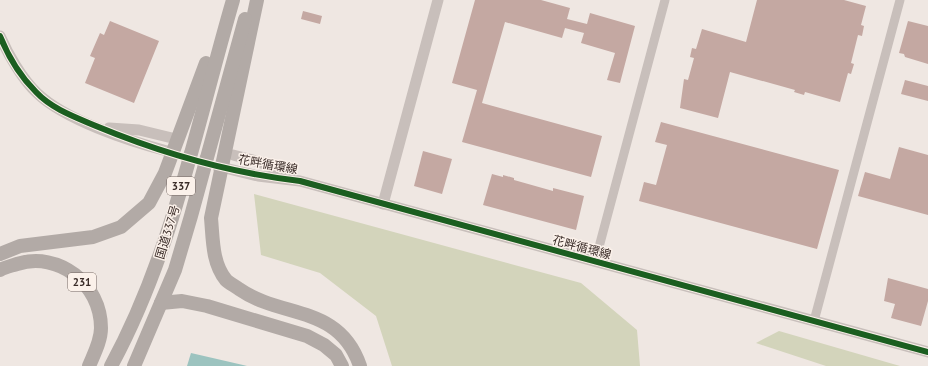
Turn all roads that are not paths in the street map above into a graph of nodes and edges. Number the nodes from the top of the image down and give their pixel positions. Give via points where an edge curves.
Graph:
1 (230, 0) edge
2 (233, 0) edge
3 (251, 0) edge
4 (257, 0) edge
5 (438, 0) edge
6 (665, 0) edge
7 (900, 0) edge
8 (0, 36) edge
9 (99, 127) junction
10 (172, 138) tunnel mouth
11 (167, 151) tunnel mouth
12 (233, 155) tunnel mouth
13 (229, 169) tunnel mouth
14 (300, 181) junction
15 (383, 204) junction
16 (0, 254) edge
17 (595, 262) junction
18 (0, 270) edge
19 (161, 303) junction
20 (814, 321) junction
21 (928, 352) edge
22 (89, 366) edge
23 (111, 366) edge
24 (134, 366) edge
25 (342, 366) edge
26 (360, 366) edge

1 - 16 highway via 165,173 149,203 121,227 93,237 20,246
2 - 23 highway, 国道337号 / 337 via 174,211 151,282
3 - 19 highway, 国道337号 / 337 via 191,216
4 - 26 highway via 211,218 213,253 226,280 250,297 320,319 344,336 356,354
5 - 15 street
6 - 17 street
7 - 20 street
8 - 9 street via 7,53 36,92 62,112
9 - 10 street via 139,130
9 - 11 street via 138,143
12 - 14 street, 花畔循環線 via 260,162
13 - 14 street, 花畔循環線 via 258,176
14 - 15 street, 花畔循環線
15 - 17 street, 花畔循環線
17 - 20 street, 花畔循環線
18 - 22 highway, 231 via 27,261 51,262 70,270 86,286 96,307 101,328 97,348
19 - 24 highway, 国道337号 / 337
19 - 25 highway via 182,301 207,306 307,336 336,355
20 - 21 street, 花畔循環線

